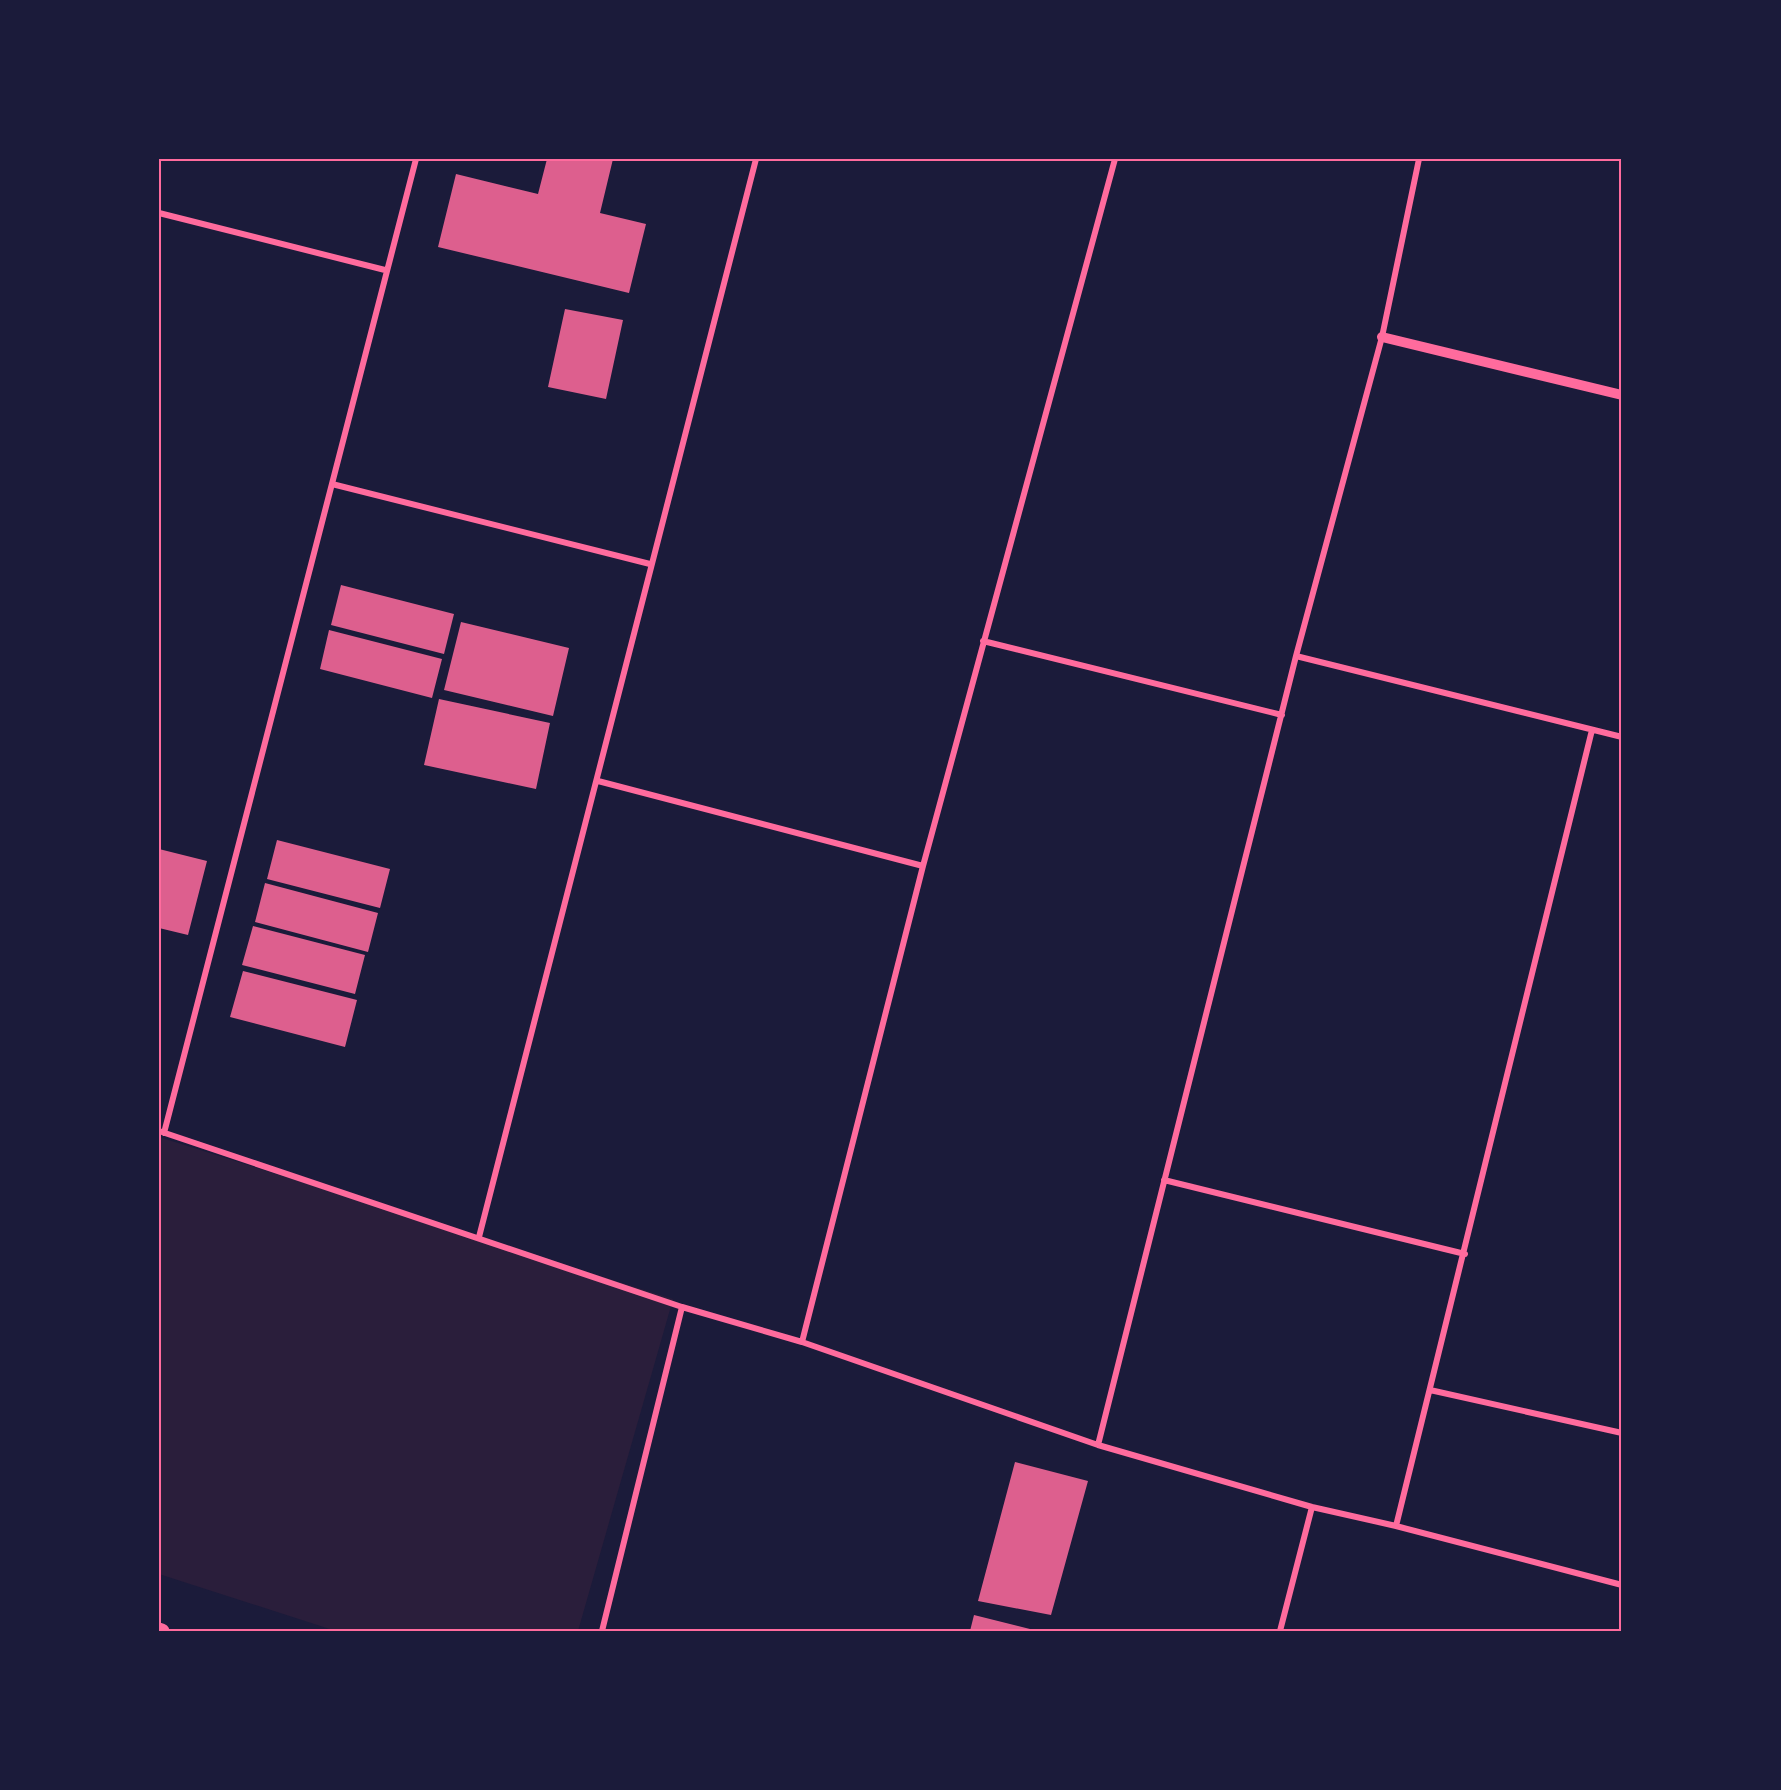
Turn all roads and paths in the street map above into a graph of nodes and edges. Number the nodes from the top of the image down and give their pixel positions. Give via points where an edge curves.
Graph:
1 (416, 159) edge
2 (756, 159) edge
3 (1115, 159) edge
4 (1419, 159) edge
5 (159, 213) edge
6 (386, 270) junction
7 (1382, 337) junction
8 (1622, 395) edge
9 (332, 484) junction
10 (650, 564) junction
11 (983, 641) junction
12 (1296, 656) junction
13 (1282, 715) junction
14 (1592, 730) junction
15 (1622, 737) edge
16 (598, 781) junction
17 (922, 866) junction
18 (162, 1132) edge
19 (1164, 1180) junction
20 (479, 1237) junction
21 (1464, 1254) junction
22 (682, 1306) junction
23 (802, 1342) junction
24 (1430, 1390) junction
25 (1622, 1433) edge
26 (1098, 1445) junction
27 (1312, 1507) junction
28 (1396, 1526) junction
29 (1622, 1585) edge
30 (602, 1631) edge
31 (1280, 1631) edge

1 - 6 street
2 - 10 street
3 - 11 street
4 - 7 street
5 - 6 street
6 - 9 street
7 - 8 street
7 - 12 street
9 - 10 street
9 - 18 street
10 - 16 street
11 - 13 street
11 - 17 street
12 - 13 street
12 - 14 street
13 - 19 street
14 - 15 street
14 - 21 street
16 - 17 street
16 - 20 street
17 - 23 street
18 - 20 street
19 - 21 street
19 - 26 street
20 - 22 street
21 - 24 street
22 - 23 street
22 - 30 street
23 - 26 street
24 - 25 street
24 - 28 street
26 - 27 street
27 - 28 street
27 - 31 street
28 - 29 street

